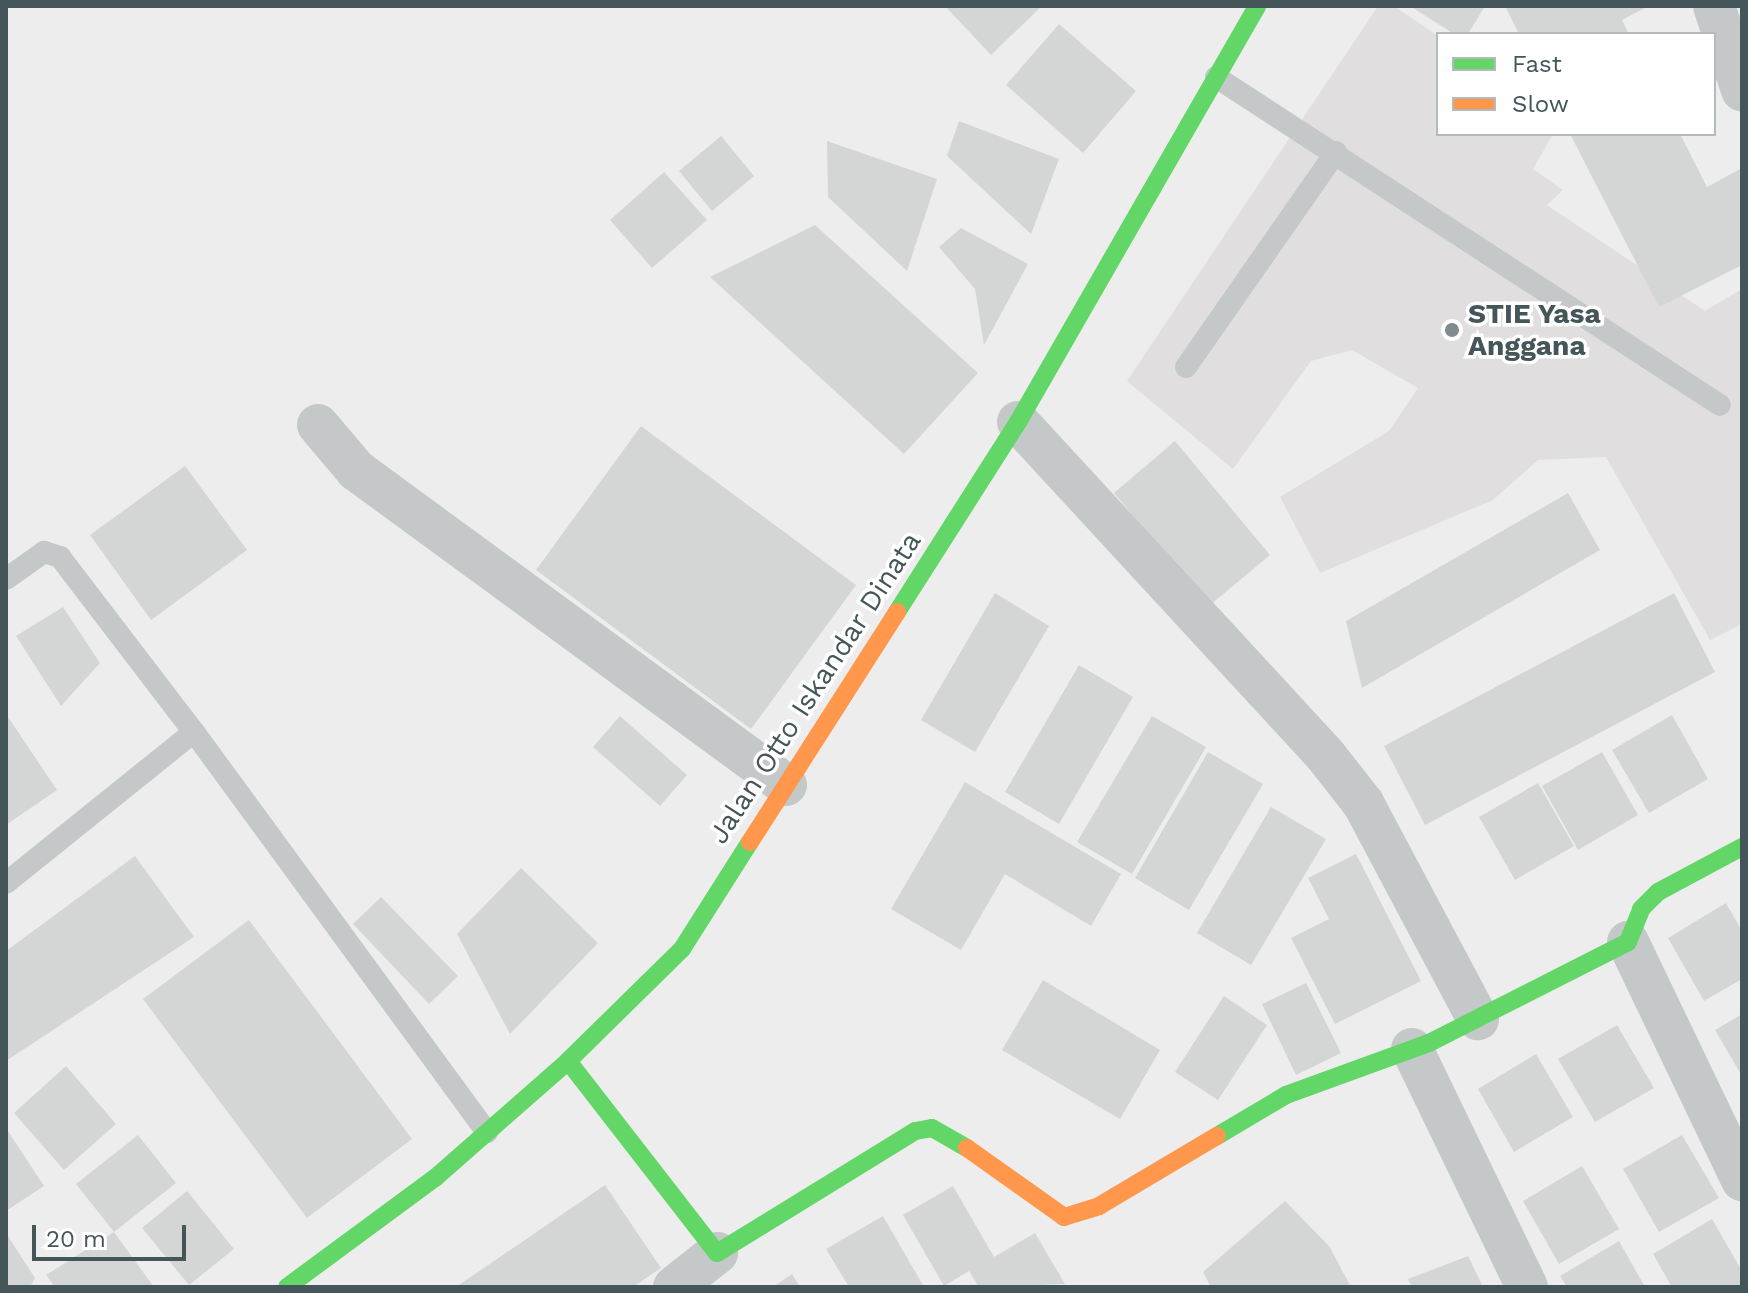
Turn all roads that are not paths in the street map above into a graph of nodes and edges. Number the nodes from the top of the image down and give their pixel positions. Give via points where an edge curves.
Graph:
1 (1257, 6) edge
2 (1714, 6) edge
3 (1216, 77) junction
4 (1742, 90) edge
5 (1336, 152) junction
6 (1186, 367) dead end
7 (1720, 405) dead end
8 (1018, 422) junction
9 (318, 425) dead end
10 (6, 579) edge
11 (194, 732) junction
12 (786, 785) junction
13 (1742, 847) edge
14 (6, 883) edge
15 (1628, 942) junction
16 (1478, 1019) junction
17 (1412, 1049) junction
18 (568, 1061) junction
19 (487, 1132) junction
20 (1742, 1180) edge
21 (717, 1253) junction
22 (287, 1287) edge
23 (674, 1287) edge
24 (1527, 1287) edge

1 - 3 main road, Jalan Otto Iskandar Dinata
2 - 4 street
3 - 5 lane
3 - 8 main road, Jalan Otto Iskandar Dinata
5 - 6 lane
5 - 7 lane
8 - 12 main road, Jalan Otto Iskandar Dinata
8 - 16 street via 1326,756 1363,803
9 - 12 street via 356,470
10 - 11 lane via 44,552 55,553
11 - 14 lane
11 - 19 lane
12 - 18 main road, Jalan Otto Iskandar Dinata via 682,949
13 - 15 main road via 1658,892 1641,909
15 - 16 main road
15 - 20 street
16 - 17 main road
17 - 21 main road via 1286,1095 1099,1206 1064,1217 932,1128 915,1131
17 - 24 street
18 - 19 main road, Jalan Otto Iskandar Dinata
18 - 21 main road
19 - 22 main road, Jalan Otto Iskandar Dinata via 435,1178
21 - 23 street

